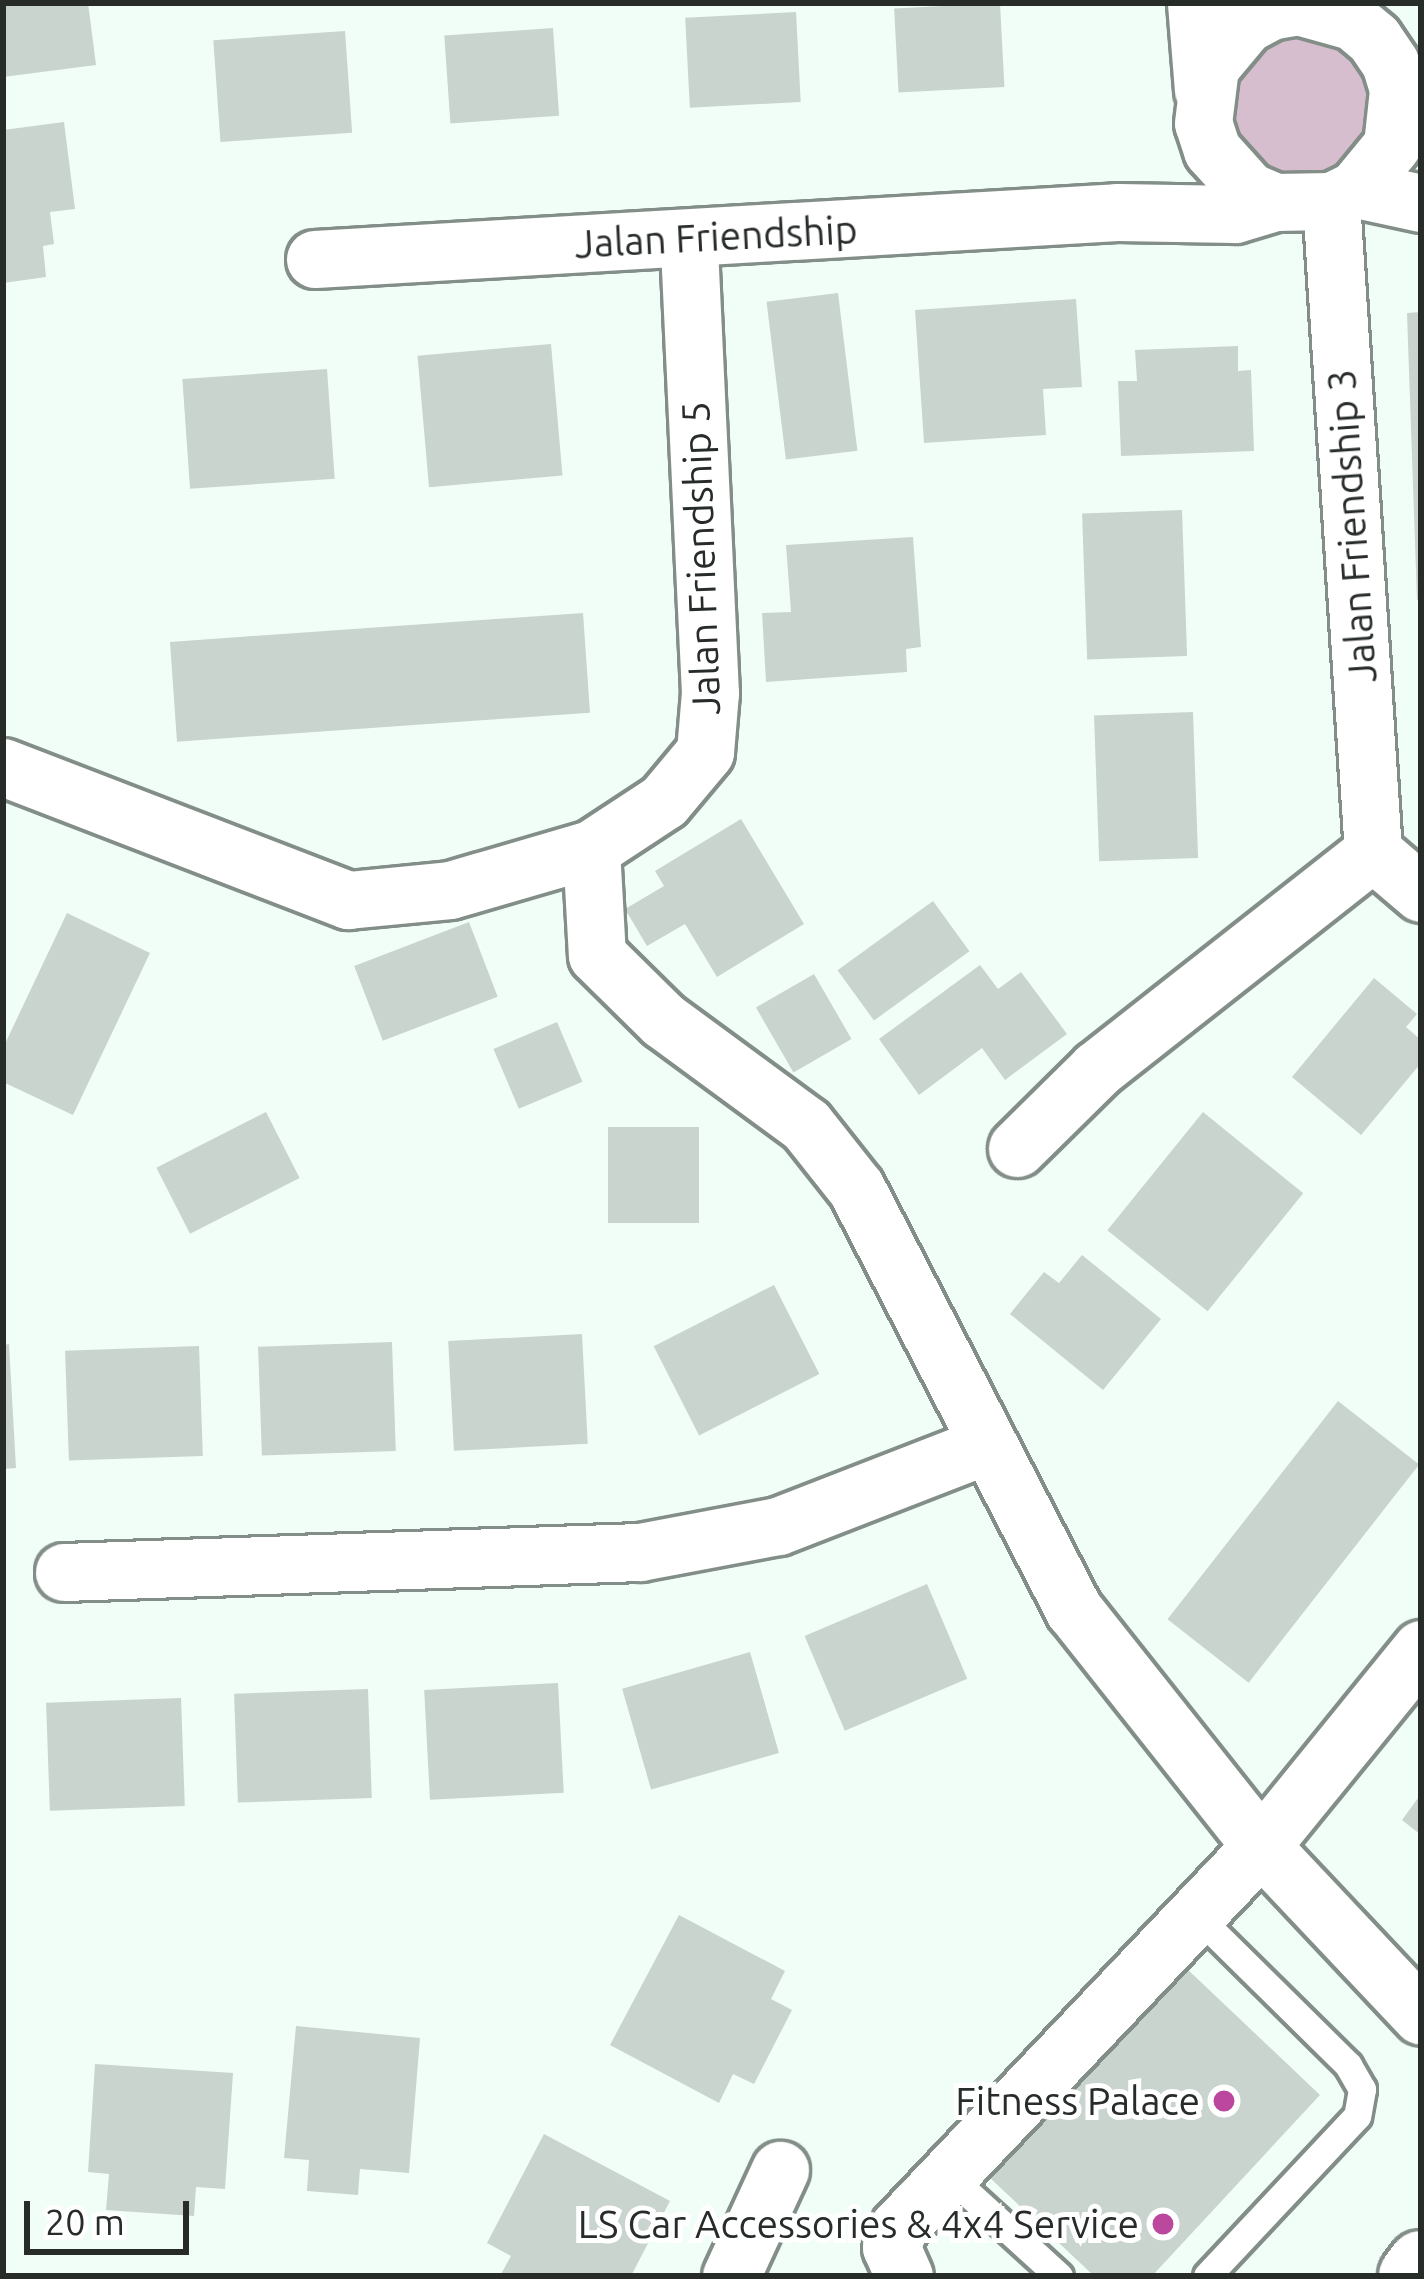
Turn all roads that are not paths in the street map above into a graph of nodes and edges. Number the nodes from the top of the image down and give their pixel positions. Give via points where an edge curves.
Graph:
1 (1196, 3) edge
2 (1342, 12) edge
3 (1410, 98) edge
4 (1203, 109) junction
5 (1344, 195) junction
6 (1275, 202) junction
7 (1421, 203) edge
8 (1117, 212) junction
9 (689, 240) junction
10 (315, 259) dead end
11 (3, 767) edge
12 (591, 849) junction
13 (1373, 852) junction
14 (1421, 893) edge
15 (1017, 1148) dead end
16 (987, 1445) junction
17 (64, 1571) dead end
18 (1421, 1649) edge
19 (1261, 1846) junction
20 (1196, 1915) junction
21 (1421, 2017) edge
22 (780, 2170) dead end
23 (948, 2175) junction
24 (1421, 2264) edge
25 (730, 2276) edge
26 (904, 2276) edge
27 (1059, 2276) edge
28 (1207, 2276) edge
29 (1412, 2276) edge

1 - 4 street
2 - 3 street via 1382,51
2 - 4 street via 1298,6 1258,17 1225,43
3 - 5 street via 1392,145
4 - 6 street via 1228,172
4 - 8 street via 1176,170
5 - 6 street
5 - 7 street
5 - 13 street, Jalan Friendship 3
6 - 8 street, Jalan Friendship via 1235,214
8 - 9 street, Jalan Friendship
9 - 10 street, Jalan Friendship
9 - 12 street, Jalan Friendship 5 via 710,693 705,752 664,801
11 - 12 street, Jalan Friendship 5 via 348,900 450,890
12 - 16 street via 597,956 663,1021 806,1125 898,1258
13 - 14 street
13 - 15 street via 1096,1069
16 - 17 street via 778,1526 640,1552
16 - 19 street via 1074,1610
18 - 19 street
19 - 20 street
19 - 21 street
20 - 23 street
20 - 28 lane via 1348,2065 1362,2089 1357,2116
22 - 25 street
23 - 26 street via 899,2227 891,2247
23 - 27 lane
24 - 29 highway

